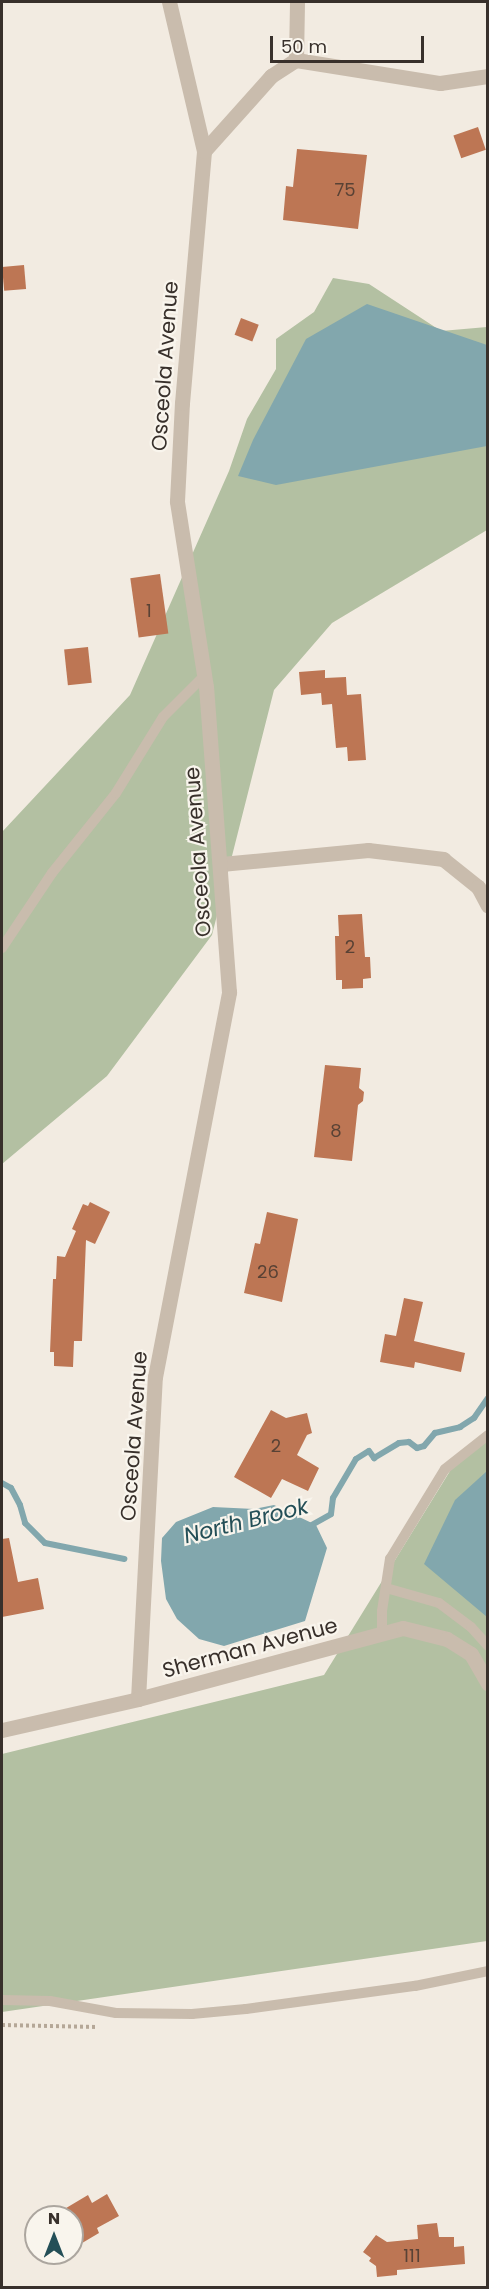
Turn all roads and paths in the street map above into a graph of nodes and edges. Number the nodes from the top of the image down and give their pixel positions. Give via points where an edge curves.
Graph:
1 (169, 2) edge
2 (297, 2) edge
3 (296, 60) junction
4 (488, 76) edge
5 (204, 152) junction
6 (204, 676) junction
7 (221, 864) junction
8 (488, 906) edge
9 (2, 948) edge
10 (488, 1435) edge
11 (386, 1588) junction
12 (382, 1634) junction
13 (488, 1646) edge
14 (488, 1684) edge
15 (138, 1699) junction
16 (2, 1730) edge
17 (488, 1971) edge
18 (2, 2000) edge

1 - 5 street, Osceola Avenue
2 - 3 street
3 - 4 street via 440,83
3 - 5 street via 271,76
5 - 6 street, Osceola Avenue via 177,501
6 - 7 street, Osceola Avenue
6 - 9 lane via 163,717 116,793 52,873
7 - 8 street via 368,850 443,859 478,887
7 - 15 street, Osceola Avenue via 229,992 155,1377
10 - 11 lane via 445,1469 390,1559
11 - 12 lane
11 - 13 lane via 439,1603
12 - 14 street, Sherman Avenue via 403,1628 447,1639 471,1654
12 - 15 street, Sherman Avenue
15 - 16 street, Sherman Avenue
17 - 18 lane via 415,1986 192,2014 116,2013 50,2001

